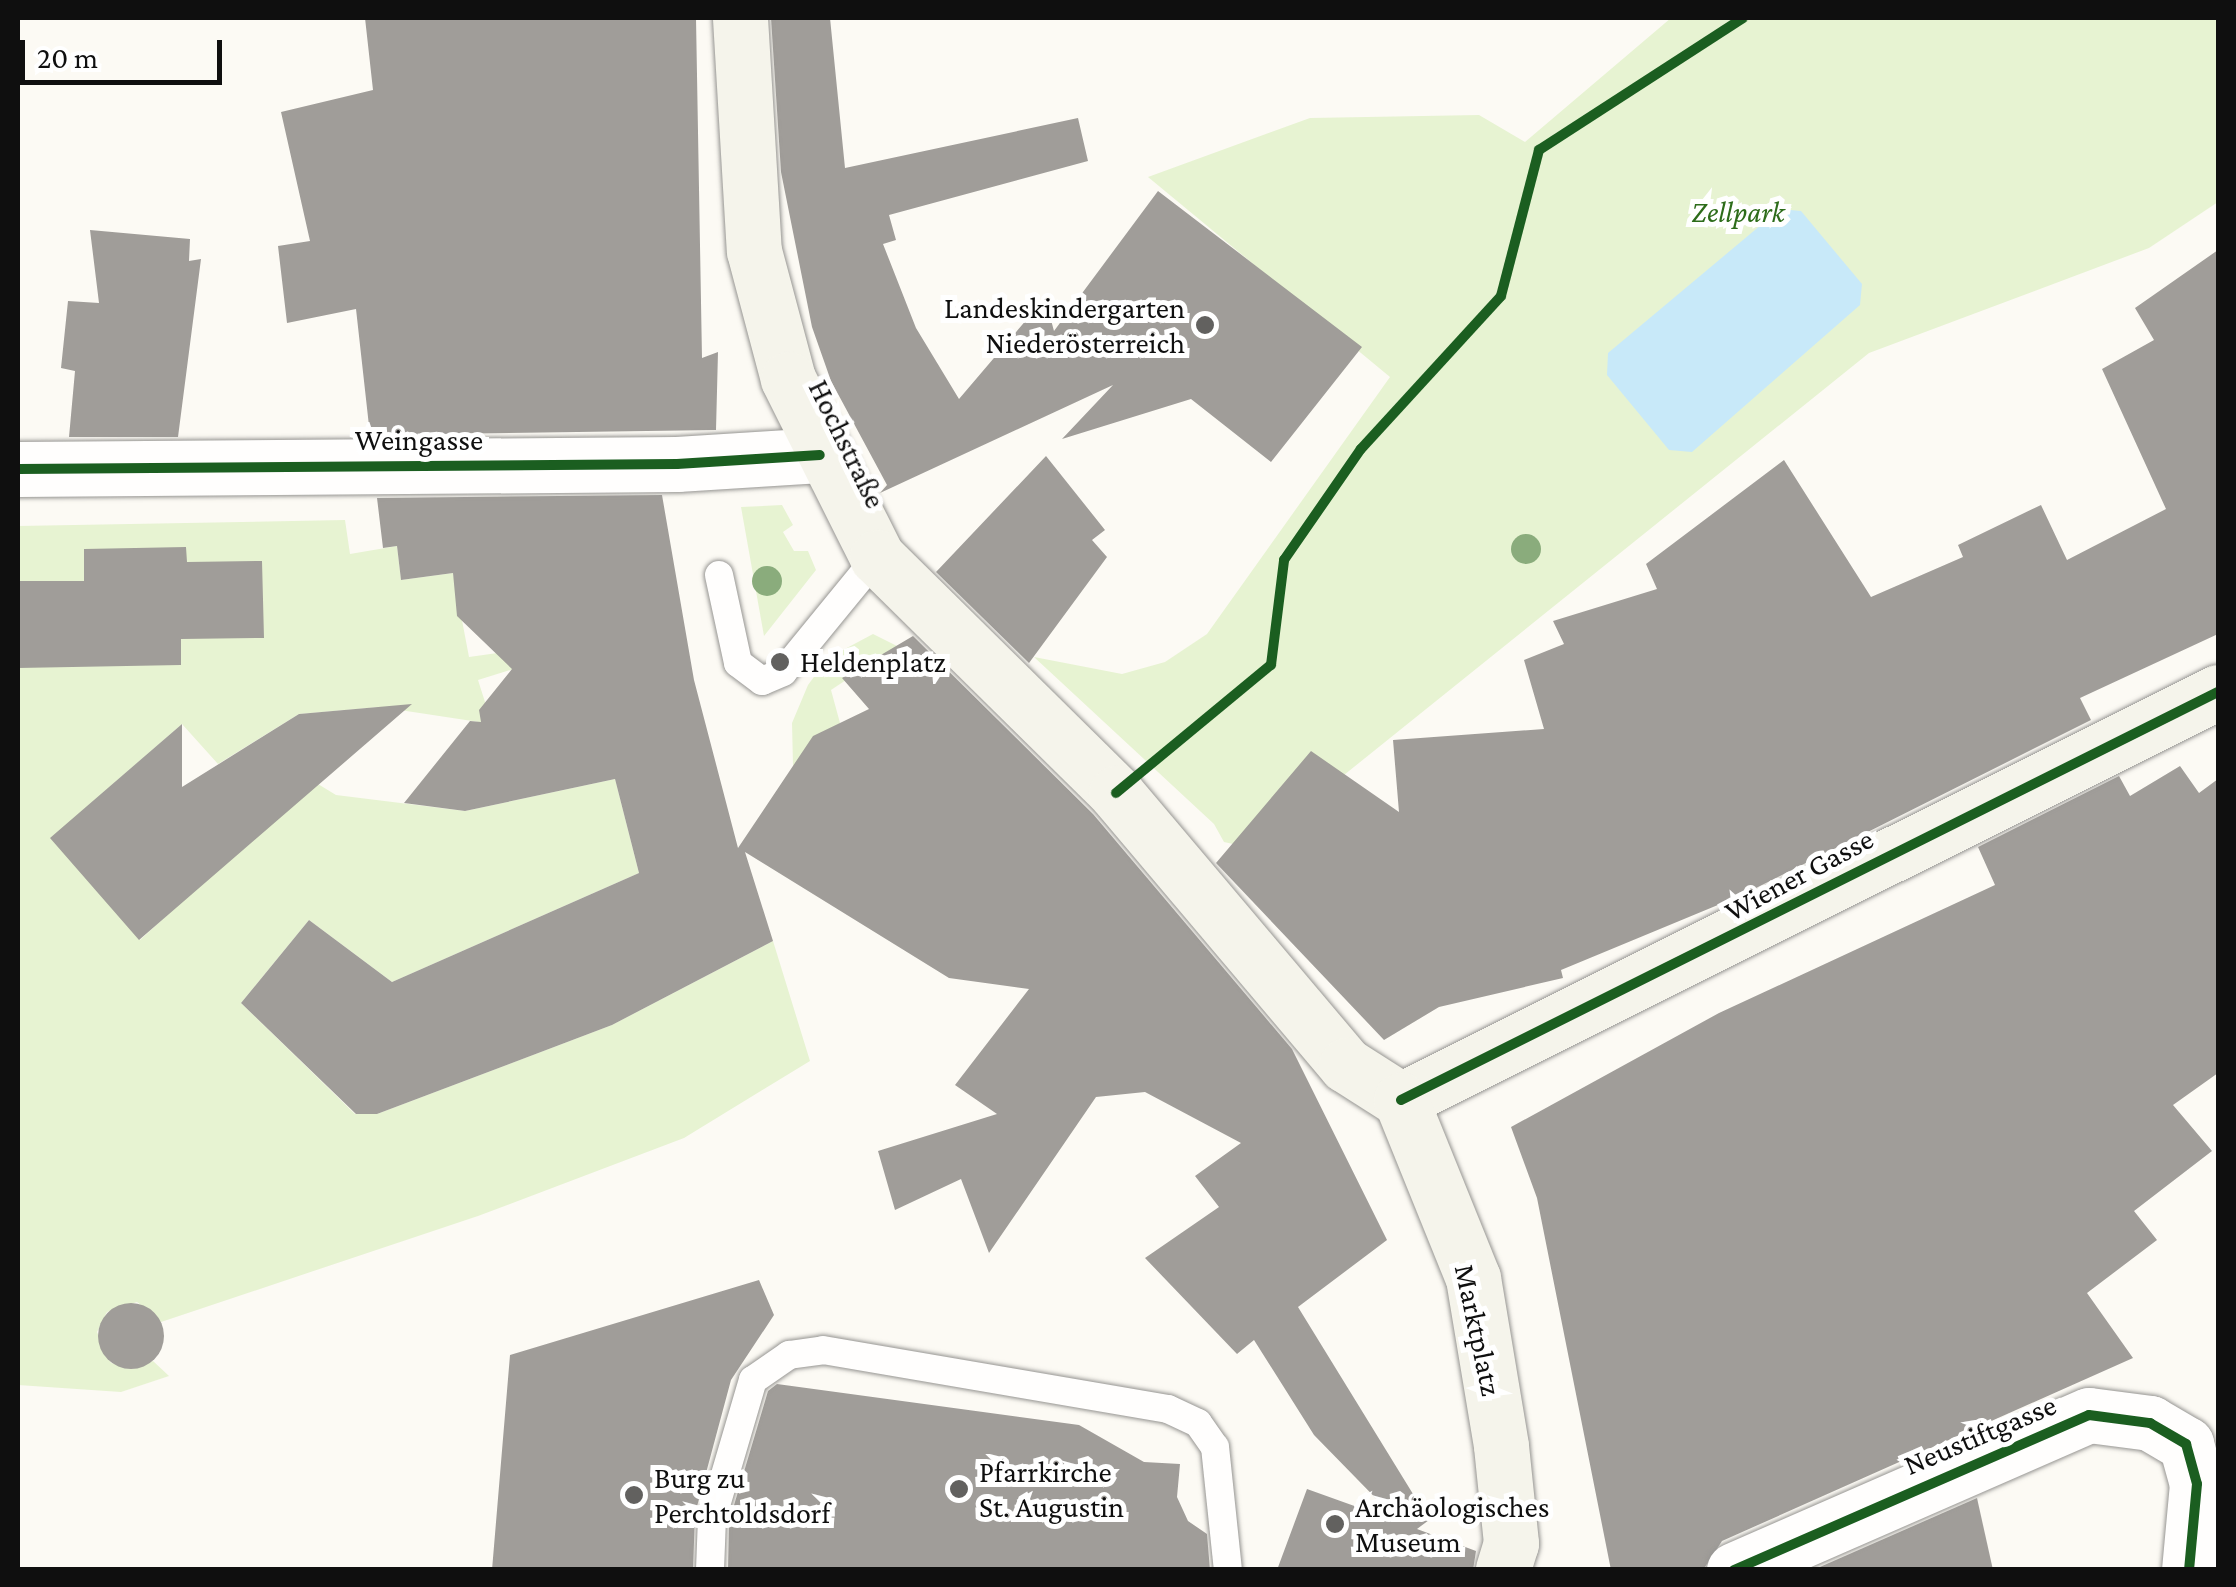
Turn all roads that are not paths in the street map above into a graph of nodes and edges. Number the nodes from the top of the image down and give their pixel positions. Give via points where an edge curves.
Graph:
1 (740, 18) edge
2 (820, 455) junction
3 (18, 469) edge
4 (877, 557) junction
5 (718, 575) dead end
6 (2218, 692) edge
7 (1401, 1100) junction
8 (710, 1570) edge
9 (1228, 1570) edge
10 (1503, 1570) edge
11 (1734, 1570) edge
12 (2190, 1570) edge

1 - 2 main road, Hochstraße via 754,251 788,379
2 - 3 street, Weingasse via 676,464
2 - 4 main road, Hochstraße
4 - 5 lane via 783,672 762,681 738,663
4 - 7 main road, Hochstraße via 1116,793 1346,1064
6 - 7 main road, Wiener Gasse
7 - 10 main road, Marktplatz via 1473,1278 1502,1446 1511,1543
8 - 9 lane via 712,1519 753,1380 789,1355 823,1350 1168,1408 1198,1423 1214,1447
11 - 12 street, Neustiftgasse via 2089,1415 2150,1422 2186,1444 2197,1484

